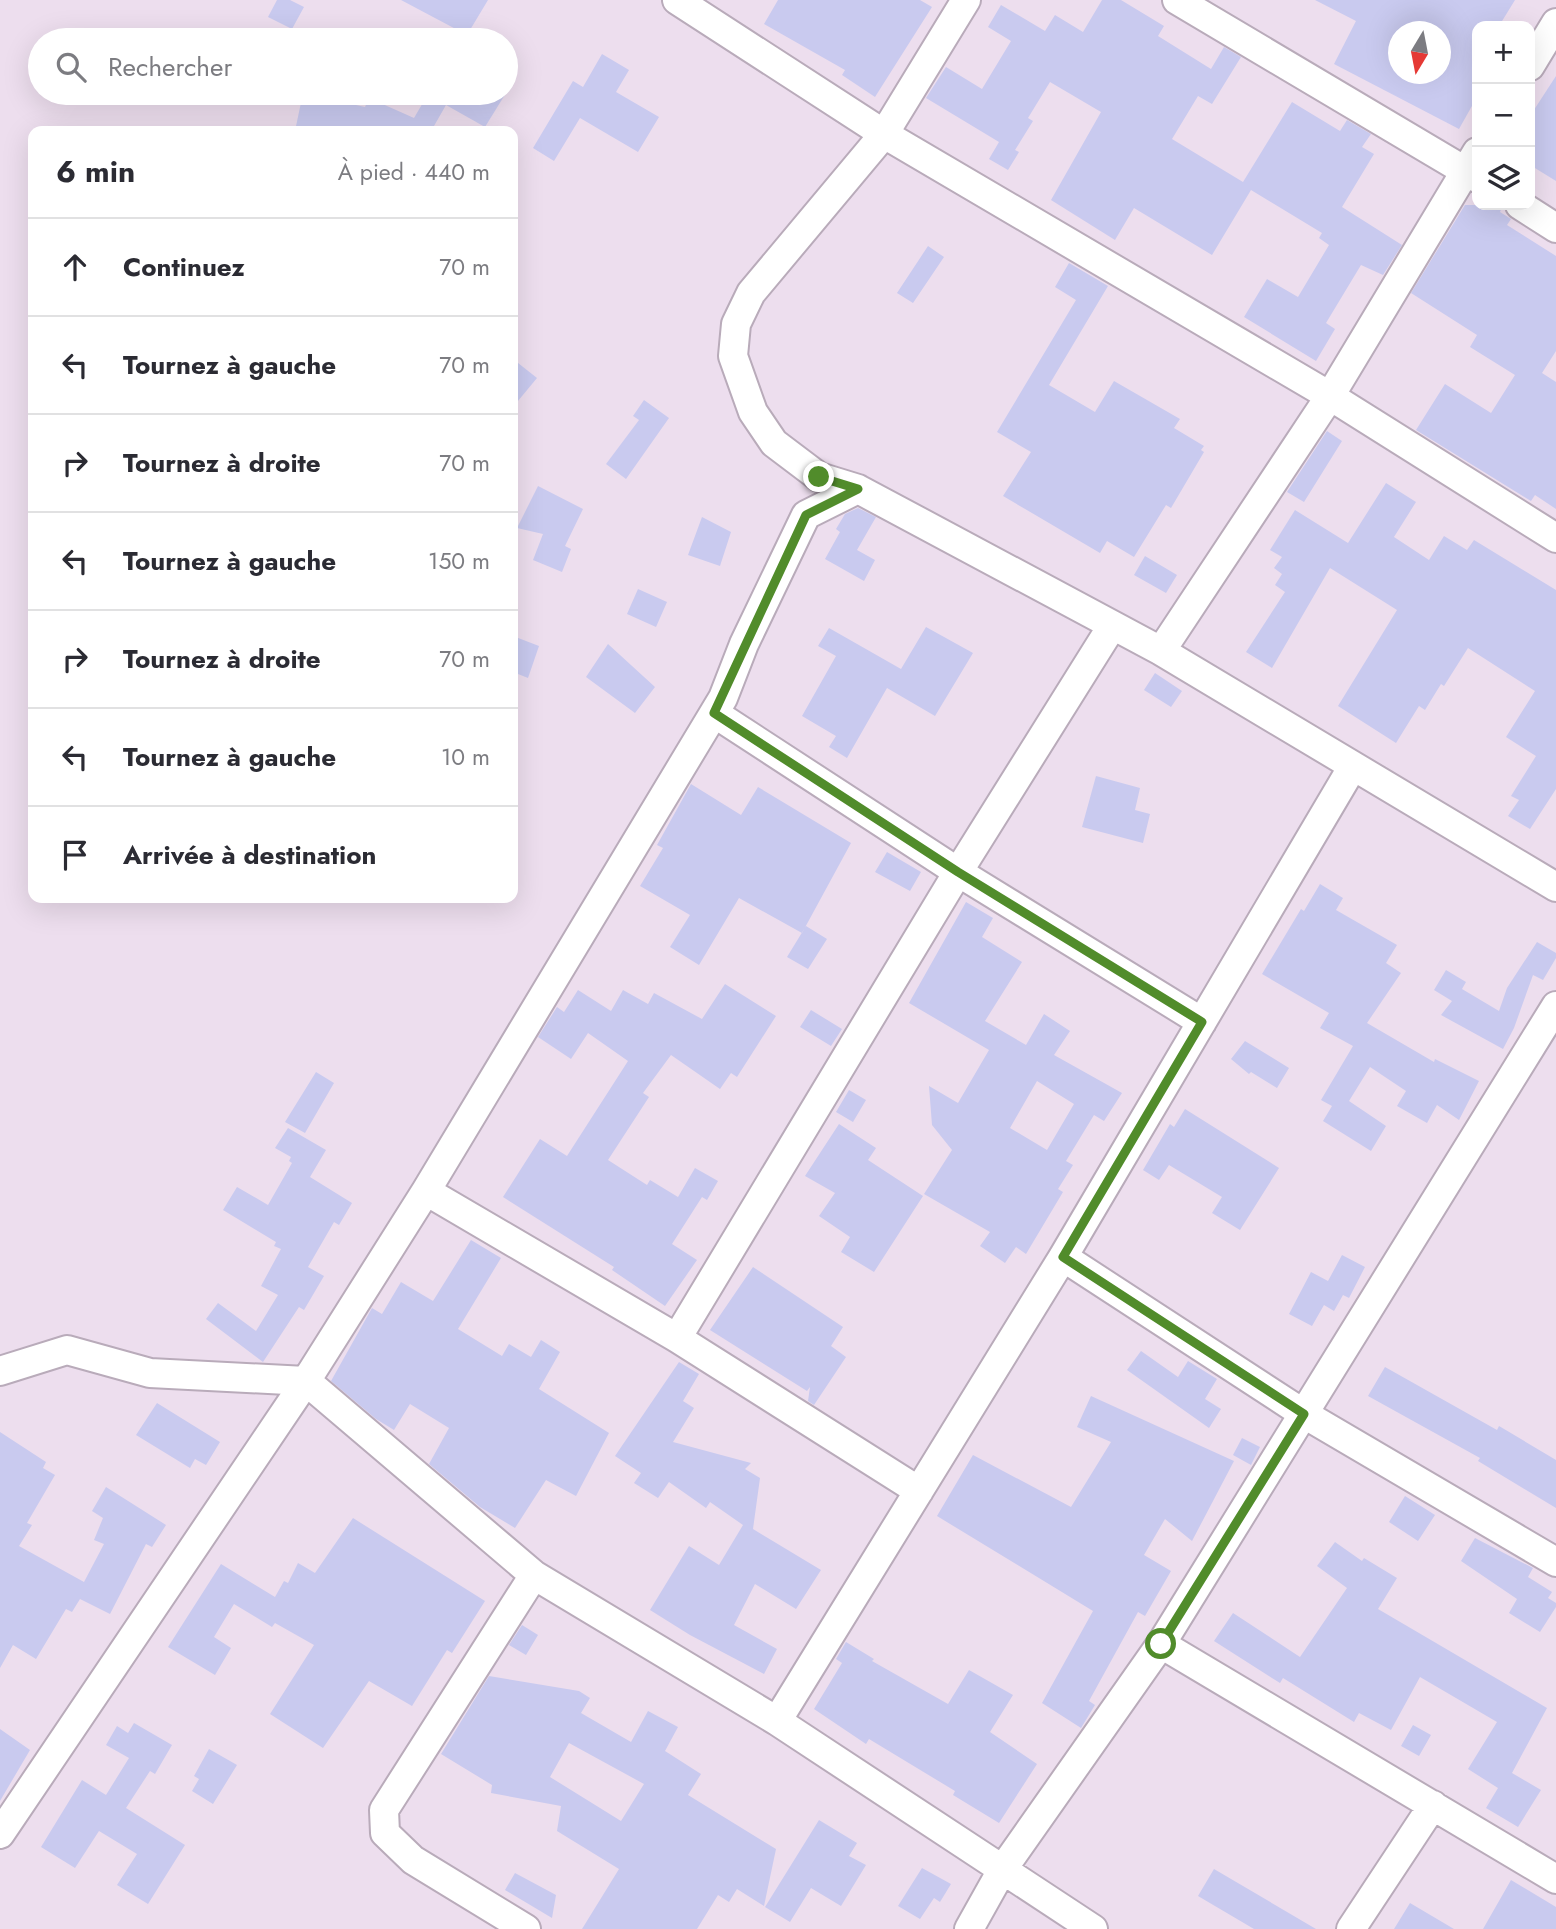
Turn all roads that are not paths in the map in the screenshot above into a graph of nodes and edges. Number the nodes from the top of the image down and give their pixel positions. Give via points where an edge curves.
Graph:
1 (677, 0) edge
2 (966, 0) edge
3 (1177, 0) edge
4 (1556, 23) edge
5 (1535, 58) edge
6 (884, 134) junction
7 (1472, 166) edge
8 (1472, 169) edge
9 (1528, 210) edge
10 (1556, 228) edge
11 (1330, 396) junction
12 (858, 489) junction
13 (1556, 538) edge
14 (1112, 626) junction
15 (1161, 651) junction
16 (714, 713) junction
17 (1353, 766) junction
18 (958, 872) junction
19 (1556, 887) edge
20 (1556, 1006) edge
21 (1202, 1022) junction
22 (426, 1191) junction
23 (1063, 1257) junction
24 (677, 1338) junction
25 (0, 1371) edge
26 (306, 1381) junction
27 (1304, 1414) junction
28 (919, 1491) junction
29 (1556, 1562) edge
30 (534, 1575) junction
31 (1161, 1644) junction
32 (777, 1721) junction
33 (1433, 1805) junction
34 (0, 1834) edge
35 (1002, 1870) junction
36 (1556, 1879) edge
37 (526, 1929) edge
38 (970, 1929) edge
39 (1093, 1929) edge
40 (1351, 1929) edge

1 - 6 street
2 - 6 street
3 - 7 street
4 - 5 street
6 - 11 street
6 - 12 street via 751,293 736,324 733,356 753,412 774,443 819,477
8 - 11 street
9 - 10 street
11 - 13 street
11 - 15 street
12 - 14 street
12 - 16 street via 806,515
14 - 15 street
14 - 18 street
15 - 17 street
16 - 18 street
16 - 22 street
17 - 19 street
17 - 21 street
18 - 21 street
18 - 24 street
20 - 27 street
21 - 23 street
22 - 24 street
22 - 26 street
23 - 27 street
23 - 28 street
24 - 28 street
25 - 26 street via 67,1350 150,1373
26 - 30 street
26 - 34 street
27 - 29 street
27 - 31 street
28 - 32 street
30 - 32 street
30 - 37 street via 384,1810 385,1833 413,1860
31 - 33 street
31 - 35 street
32 - 35 street
33 - 36 street
33 - 40 street
35 - 38 street
35 - 39 street

